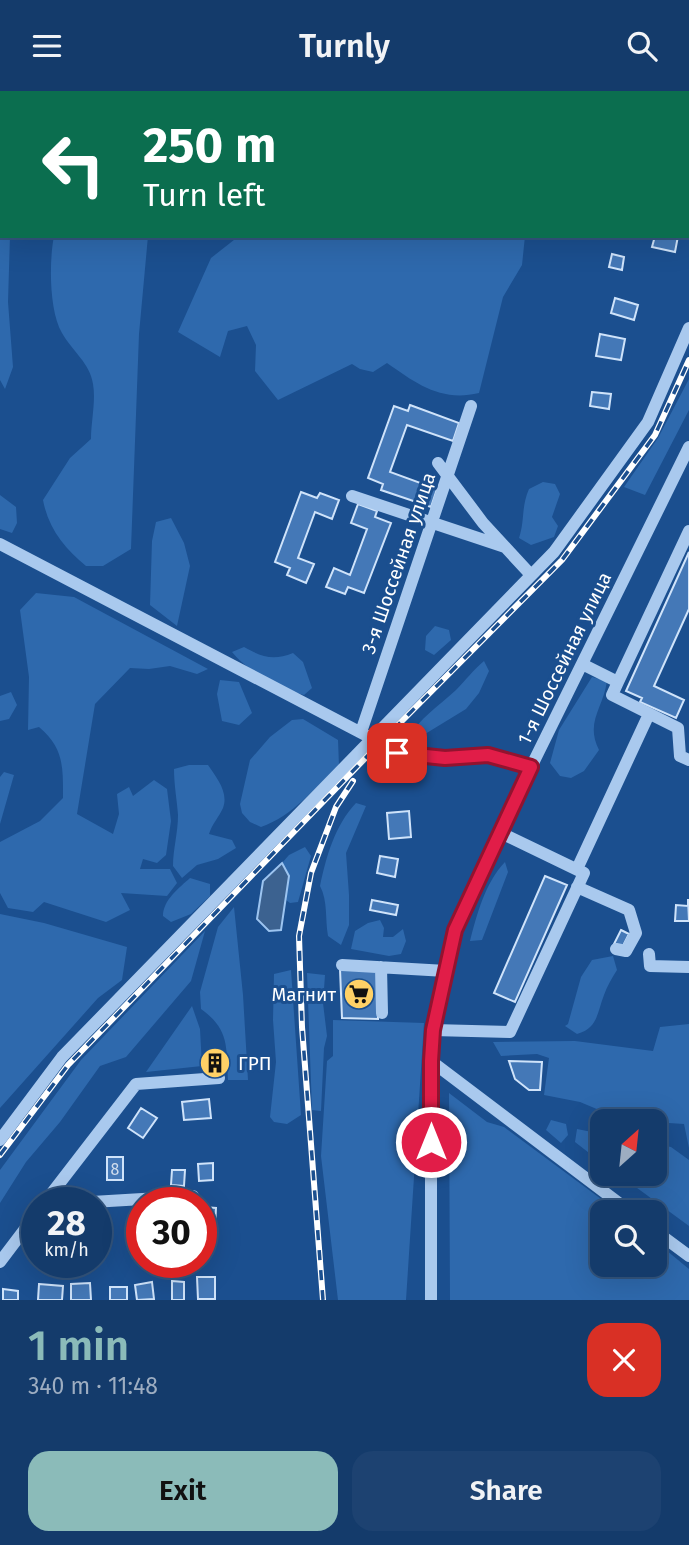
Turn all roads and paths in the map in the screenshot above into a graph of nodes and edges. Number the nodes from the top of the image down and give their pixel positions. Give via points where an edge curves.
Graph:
1 (689, 328) edge
2 (471, 406) dead end
3 (689, 447) edge
4 (438, 463) dead end
5 (684, 470) edge
6 (447, 476) junction
7 (352, 496) dead end
8 (432, 523) junction
9 (689, 531) edge
10 (0, 544) edge
11 (505, 547) junction
12 (531, 575) junction
13 (582, 664) junction
14 (618, 682) junction
15 (649, 713) junction
16 (366, 735) junction
17 (397, 753) dead end
18 (689, 760) edge
19 (531, 767) junction
20 (499, 832) junction
21 (577, 869) junction
22 (578, 887) junction
23 (616, 950) dead end
24 (649, 954) dead end
25 (342, 965) dead end
26 (382, 967) junction
27 (689, 967) edge
28 (446, 971) junction
29 (382, 1013) dead end
30 (433, 1030) junction
31 (431, 1061) junction
32 (219, 1078) dead end
33 (0, 1140) edge
34 (57, 1187) edge
35 (615, 1200) edge
36 (21, 1234) edge
37 (667, 1239) edge
38 (689, 1255) edge
39 (0, 1262) edge
40 (431, 1300) edge

1 - 12 street via 648,422 554,552
2 - 6 street, 3-я Шоссейная улица
3 - 5 street, 1-я Шоссейная улица
4 - 6 street
5 - 13 street, 1-я Шоссейная улица
6 - 8 street, 3-я Шоссейная улица
6 - 11 street
7 - 8 street
8 - 11 street
8 - 16 street, 3-я Шоссейная улица
9 - 14 street
10 - 16 street
11 - 12 street
12 - 16 street
13 - 14 street
13 - 19 street, 1-я Шоссейная улица
14 - 15 street via 612,695
15 - 18 street via 678,728 680,756
15 - 21 street
16 - 33 street via 62,1056
17 - 19 street via 445,758 488,755
19 - 20 street, 1-я Шоссейная улица
20 - 21 street
20 - 28 street, 1-я Шоссейная улица via 455,930
21 - 22 street via 584,873
22 - 23 street via 629,910 636,933 626,951
22 - 30 street via 510,1032
24 - 27 street via 650,966
25 - 26 street
26 - 28 street
26 - 29 street
28 - 30 street, 1-я Шоссейная улица
30 - 31 street, 1-я Шоссейная улица
31 - 35 street
31 - 40 street, 1-я Шоссейная улица
32 - 34 street via 136,1084
36 - 39 street
37 - 38 street

